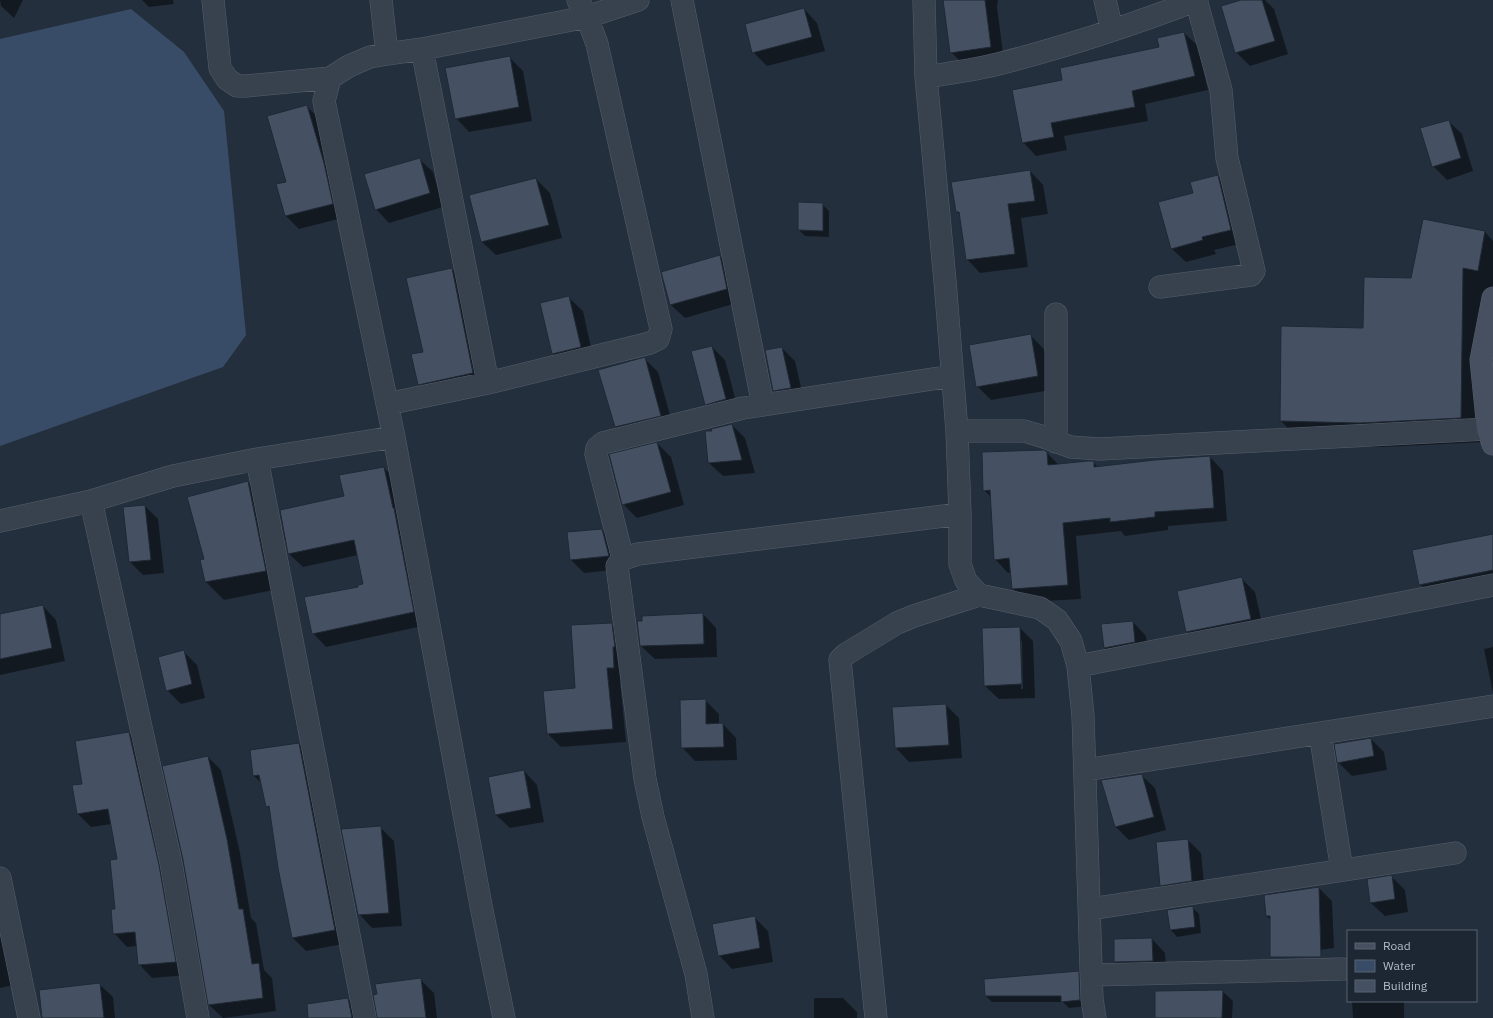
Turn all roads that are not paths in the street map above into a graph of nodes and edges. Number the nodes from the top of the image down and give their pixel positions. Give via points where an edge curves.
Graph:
1 (213, 0) edge
2 (381, 0) edge
3 (638, 0) edge
4 (682, 0) edge
5 (924, 0) edge
6 (1105, 0) edge
7 (1197, 0) edge
8 (582, 8) edge
9 (1112, 30) junction
10 (422, 49) junction
11 (387, 54) junction
12 (926, 77) junction
13 (330, 78) junction
14 (1160, 287) dead end
15 (1493, 298) edge
16 (1056, 314) dead end
17 (952, 376) junction
18 (488, 383) junction
19 (387, 404) junction
20 (763, 405) junction
21 (957, 431) junction
22 (394, 437) junction
23 (1490, 437) edge
24 (1056, 442) junction
25 (257, 459) junction
26 (91, 500) junction
27 (960, 514) junction
28 (0, 521) edge
29 (623, 559) junction
30 (1493, 585) edge
31 (979, 595) junction
32 (1078, 666) junction
33 (1493, 706) edge
34 (1320, 733) junction
35 (1085, 770) junction
36 (1456, 853) dead end
37 (1342, 870) junction
38 (0, 878) edge
39 (1090, 909) junction
40 (1343, 969) dead end
41 (1092, 975) junction
42 (29, 1018) edge
43 (198, 1018) edge
44 (365, 1018) edge
45 (504, 1018) edge
46 (703, 1018) edge
47 (876, 1018) edge
48 (1095, 1018) edge

1 - 13 street via 220,68 227,79 237,86
2 - 11 street
3 - 8 street
4 - 20 street
5 - 12 street
6 - 9 street
7 - 9 street
7 - 14 street via 1220,90 1227,158 1254,270 1251,275
8 - 10 street
8 - 18 street via 597,44 661,329 658,339 650,343
9 - 12 street via 996,64
10 - 11 street
10 - 18 street
11 - 13 street via 349,66
12 - 17 street
13 - 19 street via 324,102
15 - 23 street via 1481,360
16 - 24 street
17 - 20 street
17 - 21 street
18 - 19 street
19 - 22 street
20 - 29 street via 603,443 597,448 596,454
21 - 24 street via 1024,431
21 - 27 street
22 - 25 street
22 - 45 street
23 - 24 street via 1100,449 1070,447
25 - 26 street via 173,476
25 - 44 street
26 - 28 street
26 - 43 street via 171,863
27 - 29 street via 638,554
27 - 31 street via 960,564 966,581
29 - 46 street via 617,566 645,779 696,974
30 - 32 street
31 - 32 street via 1040,608 1057,620 1071,641
31 - 47 street via 897,623 840,660
32 - 35 street
33 - 34 street
34 - 35 street
34 - 37 street
35 - 39 street
36 - 37 street
37 - 39 street
38 - 42 street
39 - 41 street
40 - 41 street
41 - 48 street

